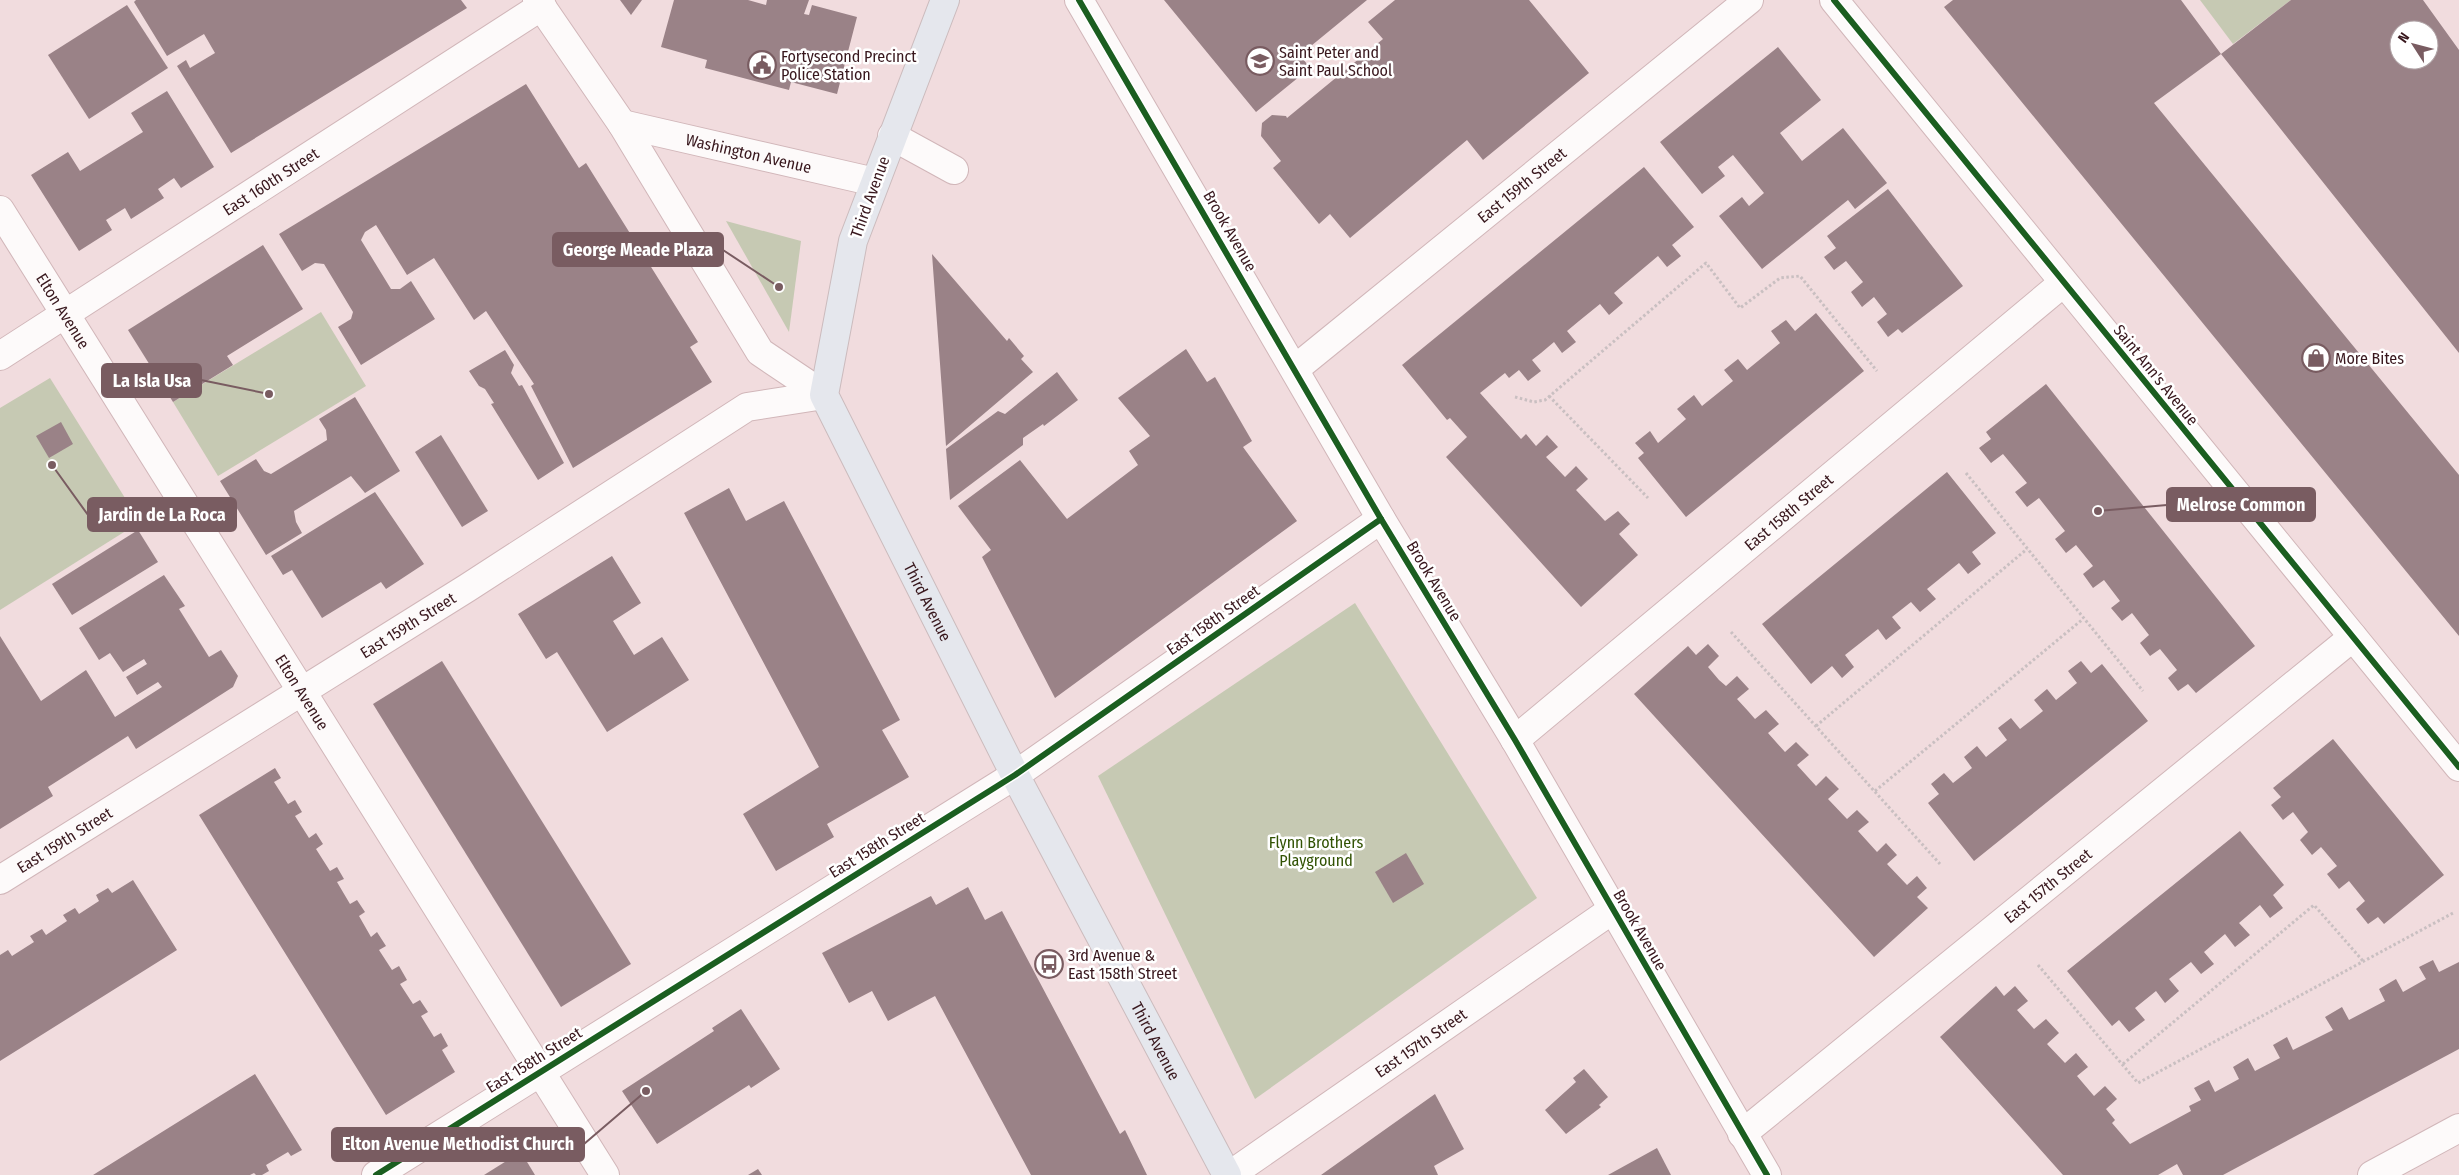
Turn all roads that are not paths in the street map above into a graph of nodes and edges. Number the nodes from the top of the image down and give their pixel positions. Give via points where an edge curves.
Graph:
1 (945, 0) edge
2 (1079, 0) edge
3 (1749, 0) edge
4 (1834, 0) edge
5 (539, 3) edge
6 (622, 124) junction
7 (892, 136) junction
8 (954, 170) dead end
9 (875, 182) junction
10 (0, 210) edge
11 (2063, 283) junction
12 (67, 315) junction
13 (0, 356) edge
14 (1295, 369) junction
15 (824, 395) junction
16 (1381, 519) junction
17 (2354, 637) junction
18 (303, 691) junction
19 (1515, 740) junction
20 (2459, 767) edge
21 (1015, 775) junction
22 (0, 880) edge
23 (1612, 910) junction
24 (540, 1072) junction
25 (2459, 1128) edge
26 (1742, 1134) junction
27 (376, 1175) edge
28 (604, 1175) edge
29 (1228, 1175) edge
30 (1767, 1175) edge
31 (2372, 1175) edge

1 - 7 main road, Third Avenue
2 - 14 street, Brook Avenue
3 - 14 street, East 159th Street
4 - 11 street, Saint Ann's Avenue
5 - 6 street
5 - 12 street, East 160th Street
6 - 9 street, Washington Avenue
6 - 15 street via 760,352
7 - 8 street
7 - 9 main road, Third Avenue
9 - 15 main road, Third Avenue via 853,241
10 - 12 street, Elton Avenue
11 - 17 street, Saint Ann's Avenue
11 - 19 street, East 158th Street
12 - 13 street, East 160th Street
12 - 18 street, Elton Avenue
14 - 16 street, Brook Avenue
15 - 18 street, East 159th Street via 747,408
15 - 21 main road, Third Avenue
16 - 19 street, Brook Avenue
16 - 21 street, East 158th Street
17 - 20 street, Saint Ann's Avenue
17 - 26 street, East 157th Street
18 - 22 street, East 159th Street
18 - 24 street, Elton Avenue
19 - 23 street, Brook Avenue
21 - 24 street, East 158th Street
21 - 29 main road, Third Avenue
23 - 26 street, Brook Avenue
23 - 29 street, East 157th Street
24 - 27 street, East 158th Street
24 - 28 street, Elton Avenue
25 - 31 street
26 - 30 street, Brook Avenue

